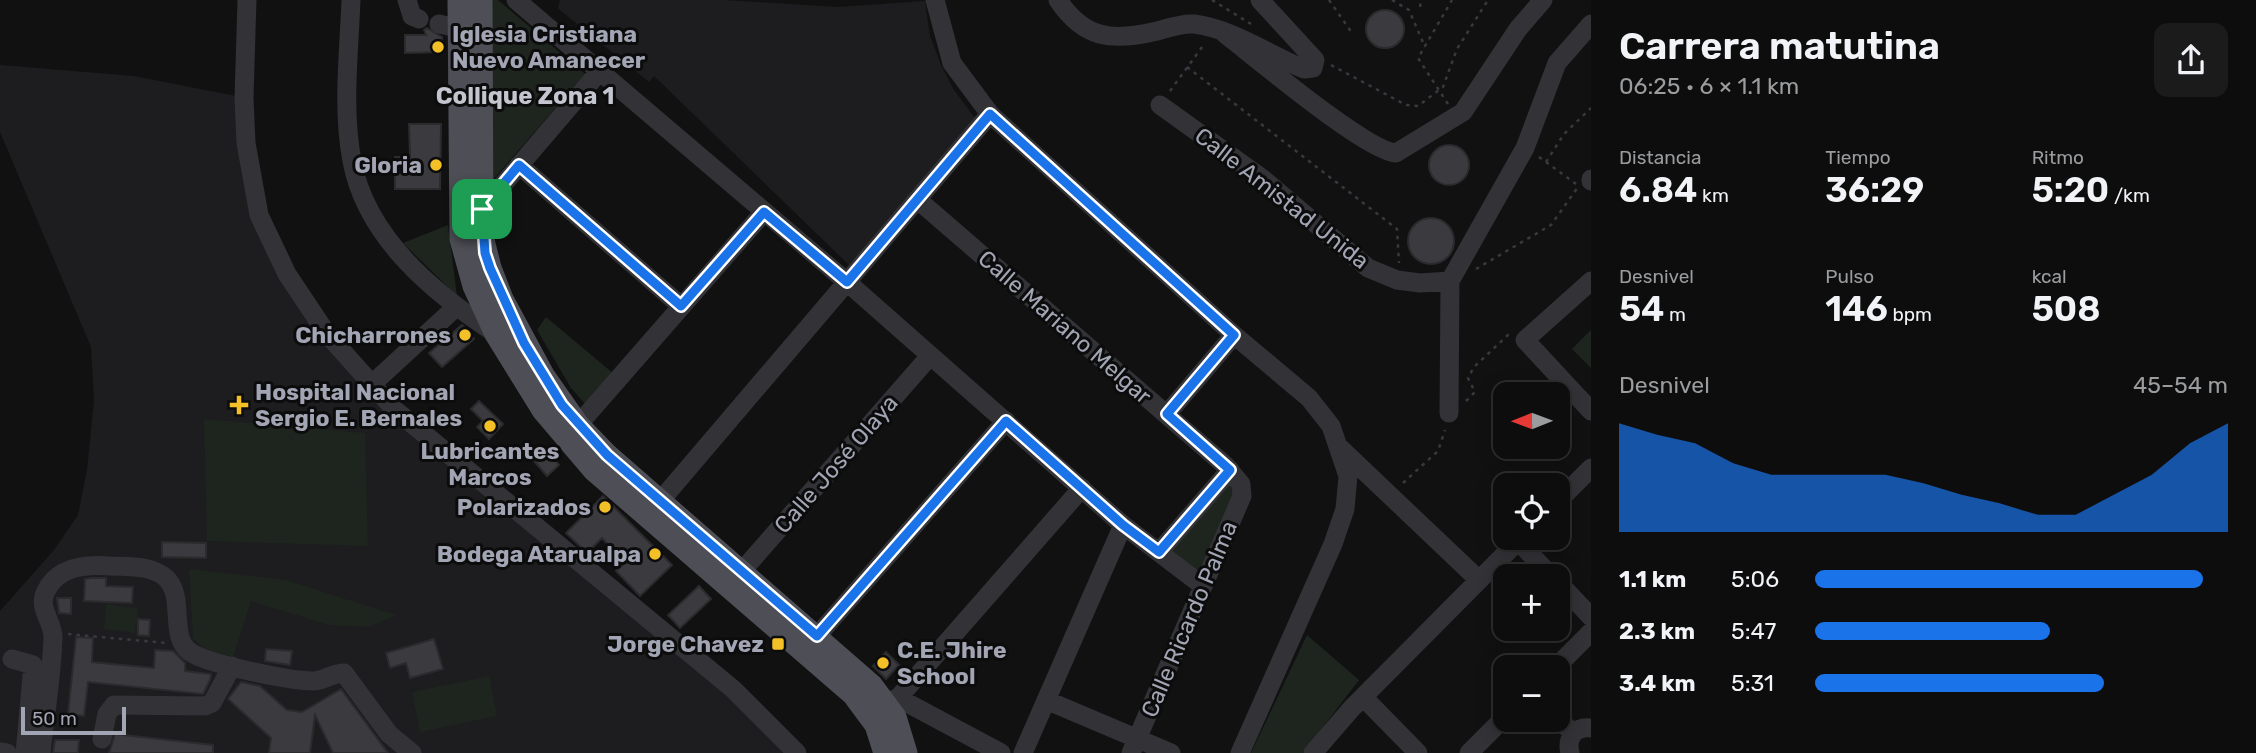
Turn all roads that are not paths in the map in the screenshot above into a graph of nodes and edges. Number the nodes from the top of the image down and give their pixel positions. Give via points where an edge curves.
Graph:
1 (247, 0) edge
2 (351, 0) edge
3 (407, 0) edge
4 (459, 0) edge
5 (481, 0) edge
6 (516, 0) edge
7 (935, 0) edge
8 (1058, 0) edge
9 (1260, 0) edge
10 (1543, 0) edge
11 (419, 19) dead end
12 (1591, 24) edge
13 (1219, 33) junction
14 (599, 72) junction
15 (1160, 105) road end
16 (990, 114) junction
17 (519, 165) junction
18 (918, 200) junction
19 (482, 209) junction
20 (764, 212) junction
21 (1450, 281) junction
22 (1591, 281) edge
23 (847, 282) junction
24 (681, 306) junction
25 (455, 308) junction
26 (496, 334) junction
27 (1234, 335) junction
28 (930, 356) junction
29 (371, 385) junction
30 (1591, 411) edge
31 (1449, 413) road end
32 (1167, 414) junction
33 (1006, 421) junction
34 (578, 425) junction
35 (1340, 448) junction
36 (1591, 468) edge
37 (1235, 477) junction
38 (1082, 488) junction
39 (1570, 489) edge
40 (653, 509) junction
41 (1123, 525) junction
42 (1509, 550) edge
43 (1529, 550) edge
44 (1159, 552) junction
45 (1541, 564) edge
46 (742, 571) junction
47 (1479, 580) junction
48 (1203, 586) junction
49 (1570, 595) edge
50 (1591, 617) edge
51 (1591, 632) edge
52 (817, 636) junction
53 (1568, 655) edge
54 (12, 659) dead end
55 (232, 666) junction
56 (1363, 697) junction
57 (892, 700) junction
58 (1046, 700) junction
59 (1493, 729) edge
60 (102, 738) dead end
61 (1135, 746) edge
62 (0, 752) edge
63 (7, 753) edge
64 (25, 753) edge
65 (41, 753) edge
66 (412, 753) edge
67 (797, 753) edge
68 (885, 753) edge
69 (906, 753) edge
70 (1000, 753) edge
71 (1023, 753) edge
72 (1171, 753) edge
73 (1240, 753) edge
74 (1313, 753) edge
75 (1418, 753) edge
76 (1469, 753) edge

1 - 29 street via 246,144 259,215 306,304
2 - 25 street via 348,138 361,195 385,236
3 - 11 street via 412,16
4 - 26 main road via 449,26 461,239 474,286
5 - 19 main road
6 - 14 street
7 - 16 street via 952,63
8 - 13 street via 1072,21 1096,34 1132,35 1195,24
9 - 13 street via 1315,60 1314,68 1304,69 1252,43
10 - 13 street via 1463,112 1402,150 1385,150 1347,128
12 - 21 street via 1557,63 1525,148
14 - 17 street
14 - 20 street
15 - 21 street, Calle Amistad Unida via 1263,179 1368,268 1397,280
16 - 18 street
16 - 27 street
17 - 19 street
17 - 24 street
18 - 23 street
18 - 32 street, Calle Mariano Melgar
19 - 34 main road via 485,253 502,299 543,375
20 - 23 street
20 - 24 street
21 - 31 street
22 - 30 street via 1525,340
23 - 28 street
23 - 40 street
24 - 34 street
25 - 26 street
25 - 29 street
26 - 40 main road via 565,439 594,470
27 - 32 street
27 - 35 street via 1309,398 1331,425
28 - 33 street
28 - 46 street, Calle José Olaya
29 - 67 street via 394,409 733,689
32 - 37 street, Calle Mariano Melgar
33 - 38 street
33 - 52 street
34 - 40 main road
35 - 47 street
35 - 73 street via 1348,476 1345,509
36 - 39 street
37 - 44 street
37 - 48 street, Calle Ricardo Palma via 1242,496
38 - 41 street
38 - 57 street
40 - 46 main road
40 - 68 main road via 853,694 876,725
41 - 44 street
41 - 58 street
42 - 47 street
43 - 45 street
44 - 48 street
46 - 52 main road
47 - 56 street
48 - 61 street, Calle Ricardo Palma
49 - 50 street
51 - 53 street
52 - 57 main road
54 - 64 street via 33,665
55 - 60 street via 212,702 205,706 114,705
55 - 65 street via 190,652 183,645 171,584 150,569 85,564 56,577 45,592 43,610 53,633
55 - 66 street via 312,681 344,673 388,734
56 - 74 street
56 - 75 street
57 - 69 main road
57 - 70 street
58 - 61 street
58 - 71 street
59 - 76 street
61 - 72 street
62 - 63 street

